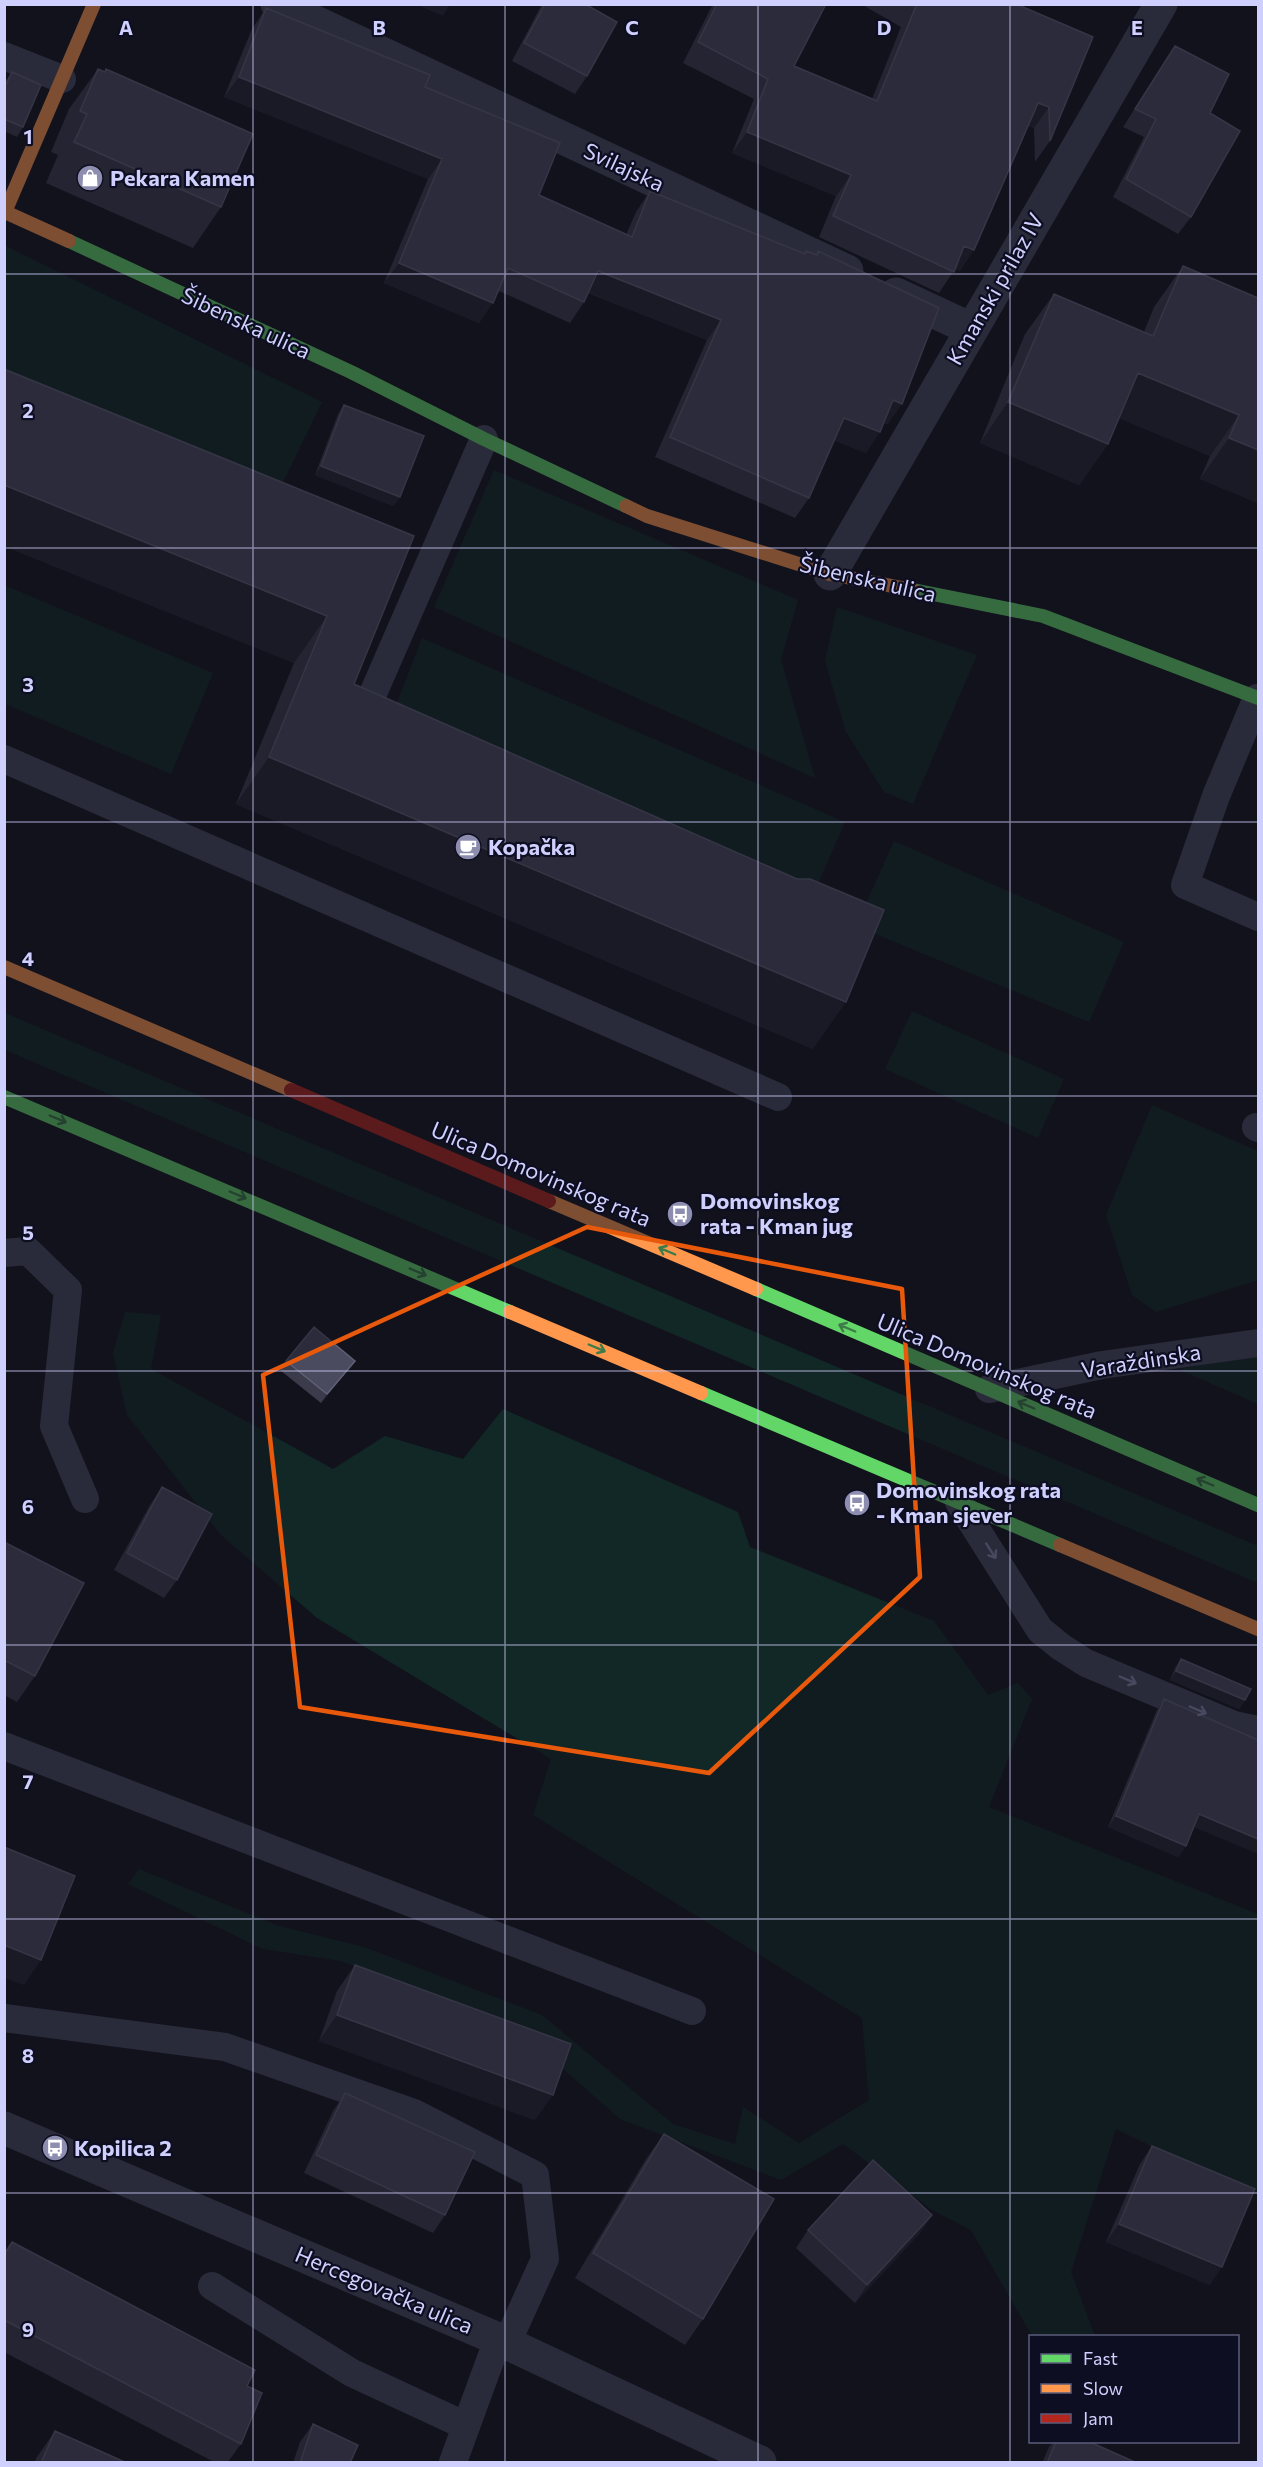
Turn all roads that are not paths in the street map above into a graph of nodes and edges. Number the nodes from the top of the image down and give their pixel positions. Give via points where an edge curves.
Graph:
1 (94, 4) edge
2 (277, 4) edge
3 (1161, 4) edge
4 (4, 56) edge
5 (62, 79) junction
6 (4, 212) edge
7 (971, 329) junction
8 (484, 439) junction
9 (830, 574) junction
10 (1258, 697) edge
11 (379, 739) edge
12 (4, 759) edge
13 (1258, 917) edge
14 (4, 967) edge
15 (4, 1097) edge
16 (778, 1097) dead end
17 (4, 1253) edge
18 (1258, 1343) edge
19 (989, 1389) junction
20 (85, 1499) dead end
21 (959, 1502) junction
22 (1258, 1505) edge
23 (1258, 1629) edge
24 (1258, 1730) edge
25 (4, 1746) edge
26 (692, 2011) dead end
27 (4, 2018) edge
28 (4, 2128) edge
29 (212, 2286) dead end
30 (503, 2341) junction
31 (466, 2426) junction
32 (453, 2463) edge
33 (760, 2463) edge

1 - 5 main road
2 - 7 street, Svilajska
3 - 7 street, Kmanski prilaz IV
4 - 5 lane
5 - 6 main road
6 - 8 main road, Šibenska ulica via 351,372
7 - 9 street, Kmanski prilaz IV
8 - 9 main road, Šibenska ulica via 647,516
8 - 11 lane via 358,729
9 - 10 main road, Šibenska ulica via 1043,615
10 - 13 lane via 1216,796 1185,885
12 - 16 lane
19 -> 14 main road, Ulica Domovinskog rata
15 -> 21 main road
17 - 20 lane via 28,1251 68,1290 54,1426
18 - 19 lane, Varaždinska via 1102,1365
22 -> 19 main road, Ulica Domovinskog rata
21 - 23 main road
21 -> 24 lane via 1040,1630 1061,1647 1086,1663 1234,1725
25 - 26 lane
27 - 30 lane via 225,2046 414,2113 535,2175 545,2259
28 - 30 street, Hercegovačka ulica
29 - 31 lane via 352,2373
30 - 31 lane
30 - 33 street, Hercegovačka ulica
31 - 32 lane

